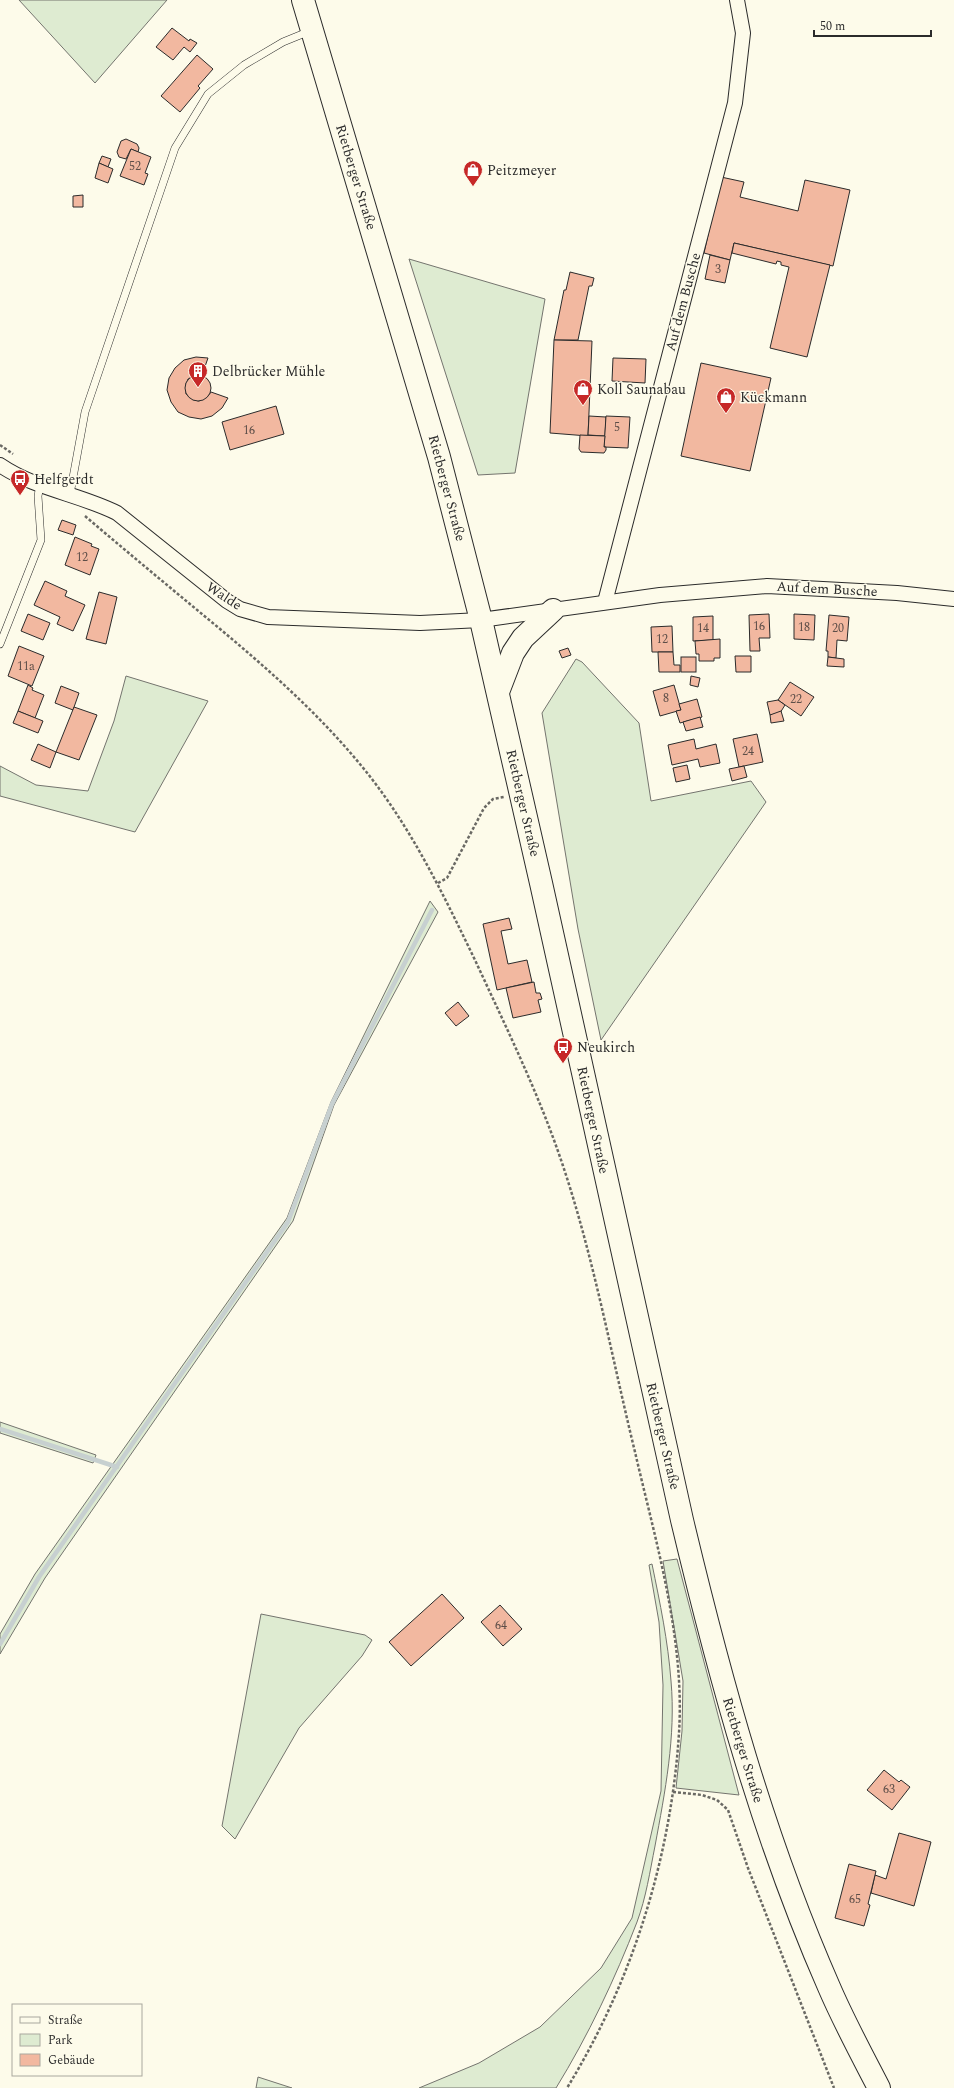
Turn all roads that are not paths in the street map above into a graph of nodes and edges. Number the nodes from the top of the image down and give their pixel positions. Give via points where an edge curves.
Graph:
1 (303, 0) edge
2 (737, 0) edge
3 (312, 30) junction
4 (0, 465) edge
5 (40, 485) junction
6 (70, 494) junction
7 (954, 599) edge
8 (605, 602) junction
9 (553, 610) junction
10 (481, 620) junction
11 (0, 644) edge
12 (498, 692) junction
13 (879, 2088) edge

1 - 3 main road, Rietberger Straße
2 - 8 street, Auf dem Busche via 743,33 735,103
3 - 6 lane via 283,42 244,65 208,94 175,148 85,412
3 - 10 main road, Rietberger Straße via 439,457
4 - 5 street, Walde
5 - 6 street, Walde
5 - 11 lane via 38,496 41,540
6 - 10 street, Walde via 98,503 117,513 216,593 240,609 253,614 268,617 420,623
7 - 8 street, Auf dem Busche via 897,593 767,586
8 - 9 street, Auf dem Busche
9 - 10 street, Auf dem Busche
9 - 12 main road via 523,638 513,653
10 - 12 main road, Rietberger Straße
12 - 13 main road, Rietberger Straße via 682,1520 714,1653 778,1858 829,1988

